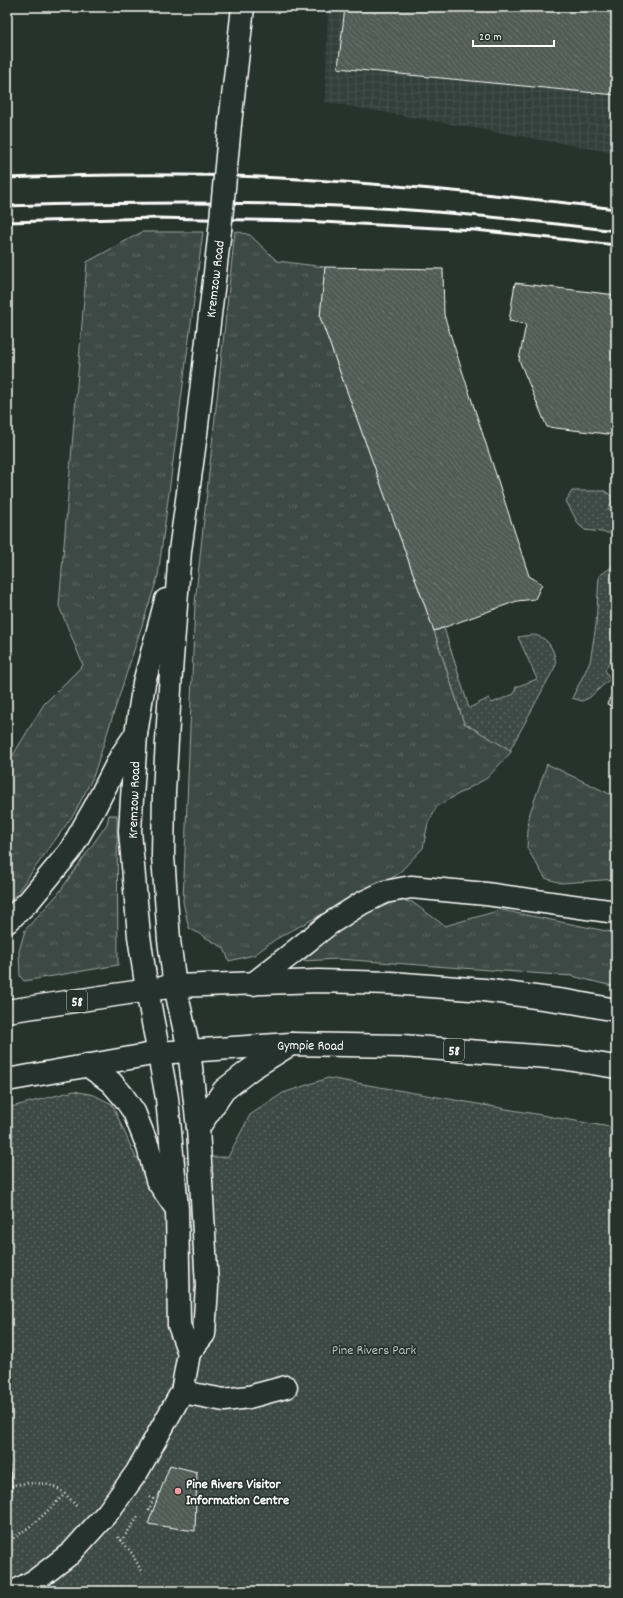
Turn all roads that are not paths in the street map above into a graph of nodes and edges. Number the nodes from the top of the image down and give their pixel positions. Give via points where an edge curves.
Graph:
1 (243, 7) edge
2 (180, 550) junction
3 (136, 734) junction
4 (616, 912) edge
5 (7, 922) edge
6 (253, 984) junction
7 (175, 986) junction
8 (146, 990) junction
9 (616, 1010) edge
10 (7, 1011) edge
11 (291, 1044) junction
12 (189, 1050) junction
13 (158, 1053) junction
14 (87, 1065) junction
15 (616, 1067) edge
16 (7, 1080) edge
17 (198, 1128) junction
18 (177, 1209) junction
19 (190, 1353) junction
20 (286, 1388) dead end
21 (182, 1392) junction
22 (16, 1591) edge

1 - 2 main road, Kremzow Road, bridge via 220,230
2 - 3 main road, Kremzow Road via 144,683
2 - 7 main road, Kremzow Road via 165,769 163,856
3 - 5 main road via 121,756 70,851 29,901
3 - 8 main road, Kremzow Road via 130,831
4 - 6 main road via 486,894 411,887 385,892 329,924
6 - 7 main road, 58
6 - 9 main road, 58 via 318,981 391,983 484,990
7 - 8 main road, 58
7 - 12 main road, Kremzow Road
8 - 10 main road, 58
8 - 13 main road, Kremzow Road
11 - 12 main road, Gympie Road / 58
11 - 15 main road, Gympie Road / 58 via 402,1046 553,1057
11 - 17 main road via 251,1069 224,1090
12 - 13 main road, Gympie Road / 58
12 - 17 main road, Kremzow Road
13 - 14 main road, Gympie Road / 58
13 - 18 main road, Kremzow Road via 167,1098
14 - 16 main road, Gympie Road / 58
14 - 18 main road via 111,1082 134,1112 148,1147 157,1180
17 - 19 main road, Kremzow Road via 207,1286 204,1334
18 - 19 main road, Kremzow Road via 179,1325
19 - 21 main road
20 - 21 main road via 224,1400
21 - 22 main road via 137,1472 108,1512 71,1553 36,1580

